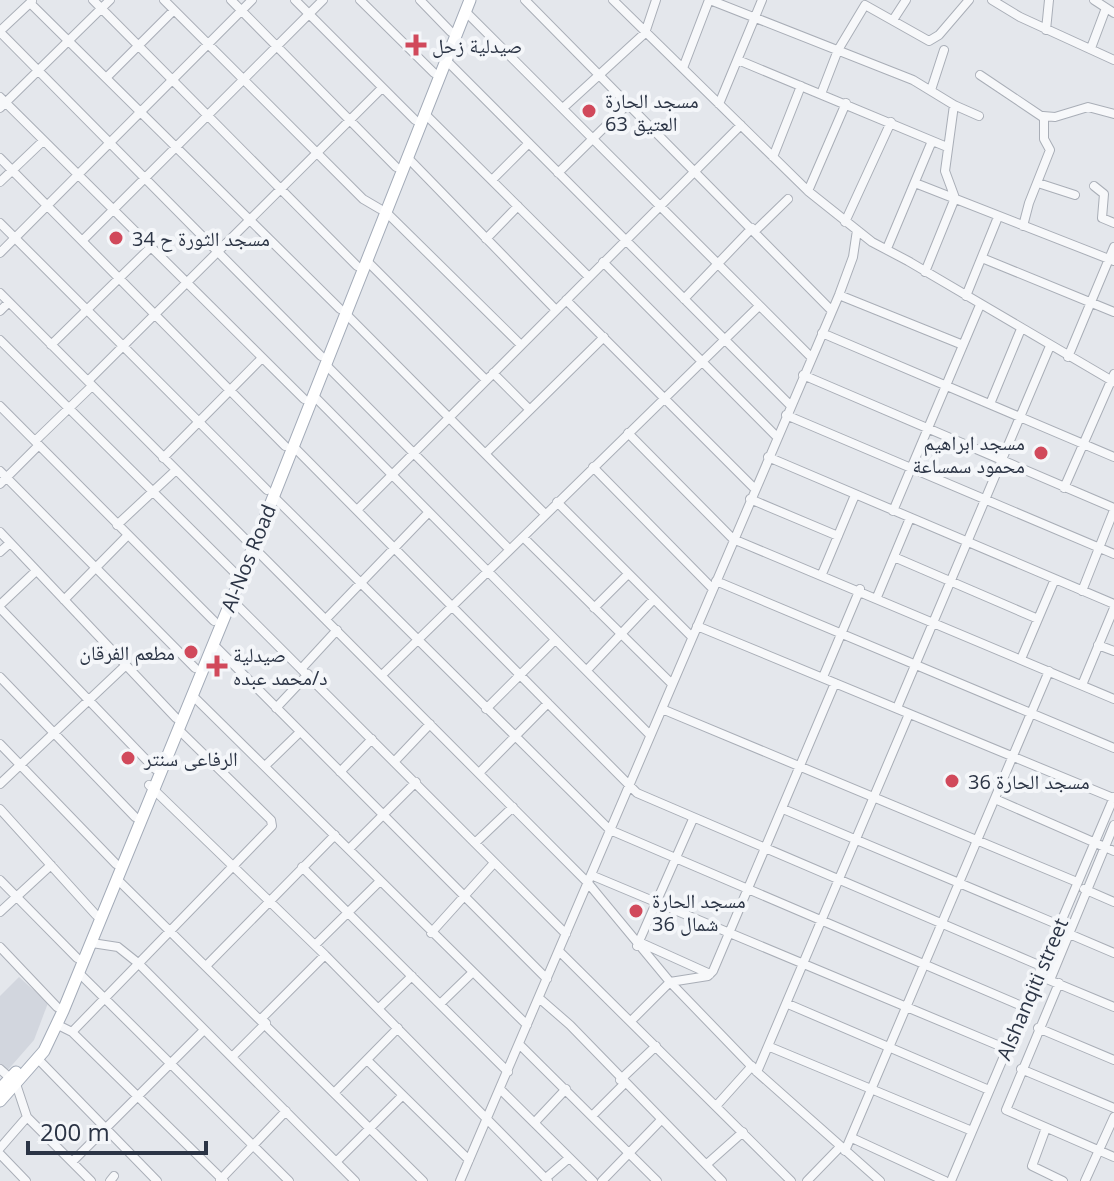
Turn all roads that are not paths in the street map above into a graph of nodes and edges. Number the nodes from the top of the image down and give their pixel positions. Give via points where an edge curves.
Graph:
1 (93, 0) edge
2 (110, 0) edge
3 (164, 0) edge
4 (231, 0) edge
5 (252, 0) edge
6 (295, 0) edge
7 (323, 0) edge
8 (360, 0) edge
9 (420, 0) edge
10 (525, 0) edge
11 (613, 0) edge
12 (656, 0) edge
13 (710, 0) edge
14 (762, 0) edge
15 (906, 0) edge
16 (969, 0) edge
17 (992, 0) edge
18 (1049, 0) edge
19 (1095, 0) edge
20 (32, 2) edge
21 (730, 3) edge
22 (466, 4) edge
23 (102, 9) junction
24 (174, 10) junction
25 (242, 10) junction
26 (1110, 10) edge
27 (309, 14) junction
28 (756, 16) junction
29 (893, 20) junction
30 (1046, 30) junction
31 (0, 32) edge
32 (451, 32) junction
33 (645, 33) junction
34 (69, 39) junction
35 (209, 43) junction
36 (138, 46) junction
37 (277, 46) junction
38 (1091, 48) junction
39 (838, 50) junction
40 (944, 50) dead end
41 (446, 60) junction
42 (738, 60) junction
43 (1114, 60) edge
44 (683, 68) junction
45 (38, 69) junction
46 (434, 73) junction
47 (599, 75) junction
48 (980, 75) dead end
49 (107, 77) junction
50 (245, 78) junction
51 (173, 81) junction
52 (801, 86) junction
53 (382, 88) junction
54 (931, 90) junction
55 (821, 94) junction
56 (2, 103) edge
57 (846, 103) junction
58 (719, 104) junction
59 (627, 105) junction
60 (954, 105) junction
61 (563, 108) junction
62 (142, 112) junction
63 (1114, 114) edge
64 (209, 116) junction
65 (979, 116) dead end
66 (1043, 116) junction
67 (420, 117) junction
68 (350, 119) junction
69 (891, 122) junction
70 (741, 125) junction
71 (594, 139) junction
72 (43, 141) junction
73 (932, 141) junction
74 (529, 143) junction
75 (110, 144) junction
76 (947, 147) junction
77 (178, 148) junction
78 (317, 153) junction
79 (407, 157) junction
80 (773, 157) junction
81 (0, 158) edge
82 (396, 167) junction
83 (12, 170) junction
84 (695, 172) junction
85 (558, 173) junction
86 (77, 176) junction
87 (145, 179) junction
88 (492, 180) junction
89 (0, 182) edge
90 (915, 183) junction
91 (1038, 183) junction
92 (1094, 186) dead end
93 (280, 190) junction
94 (808, 191) junction
95 (1075, 195) dead end
96 (955, 198) junction
97 (788, 199) dead end
98 (48, 206) junction
99 (518, 206) junction
100 (659, 206) junction
101 (382, 210) junction
102 (113, 211) junction
103 (998, 217) junction
104 (249, 222) junction
105 (845, 222) junction
106 (0, 223) edge
107 (1114, 223) edge
108 (1023, 226) junction
109 (754, 230) junction
110 (859, 231) junction
111 (15, 238) junction
112 (486, 239) junction
113 (82, 241) junction
114 (625, 241) junction
115 (888, 246) junction
116 (1114, 247) edge
117 (150, 248) junction
118 (218, 252) junction
119 (0, 253) edge
120 (982, 258) junction
121 (1112, 260) edge
122 (603, 262) junction
123 (910, 262) junction
124 (362, 263) junction
125 (718, 264) junction
126 (925, 272) junction
127 (589, 277) junction
128 (119, 278) junction
129 (187, 284) junction
130 (0, 293) edge
131 (839, 295) junction
132 (966, 296) junction
133 (684, 299) junction
134 (566, 300) junction
135 (9, 302) junction
136 (1091, 303) junction
137 (980, 305) junction
138 (759, 306) junction
139 (86, 309) junction
140 (556, 310) junction
141 (0, 311) edge
142 (343, 311) junction
143 (832, 311) junction
144 (1114, 312) edge
145 (155, 315) junction
146 (1021, 329) junction
147 (822, 333) junction
148 (604, 337) junction
149 (723, 339) junction
150 (0, 340) edge
151 (51, 345) junction
152 (521, 345) junction
153 (963, 345) junction
154 (123, 346) junction
155 (1050, 346) junction
156 (811, 357) junction
157 (1068, 357) junction
158 (261, 359) junction
159 (323, 360) junction
160 (701, 361) junction
161 (803, 375) junction
162 (490, 376) junction
163 (1113, 379) edge
164 (90, 384) junction
165 (945, 386) junction
166 (229, 390) junction
167 (309, 397) junction
168 (664, 398) junction
169 (990, 404) junction
170 (0, 406) edge
171 (69, 408) junction
172 (529, 409) junction
173 (788, 410) junction
174 (450, 417) junction
175 (1021, 417) junction
176 (198, 422) junction
177 (927, 427) junction
178 (628, 433) junction
179 (777, 437) junction
180 (37, 443) junction
181 (1083, 444) junction
182 (289, 446) junction
183 (415, 453) junction
184 (486, 453) junction
185 (768, 457) junction
186 (1114, 457) edge
187 (163, 458) junction
188 (1003, 461) junction
189 (593, 467) junction
190 (911, 469) junction
191 (176, 470) junction
192 (390, 477) junction
193 (2, 478) edge
194 (1064, 488) junction
195 (755, 489) junction
196 (152, 493) junction
197 (270, 493) junction
198 (855, 495) junction
199 (750, 499) junction
200 (986, 500) junction
201 (557, 502) junction
202 (358, 509) junction
203 (1114, 509) edge
204 (893, 511) junction
205 (428, 513) junction
206 (545, 514) junction
207 (910, 518) junction
208 (117, 525) junction
209 (0, 532) edge
210 (128, 535) junction
211 (838, 536) junction
212 (523, 537) junction
213 (733, 539) junction
214 (969, 542) junction
215 (10, 543) junction
216 (250, 543) junction
217 (395, 547) junction
218 (1099, 548) junction
219 (509, 549) junction
220 (0, 552) edge
221 (1114, 554) edge
222 (894, 557) junction
223 (95, 568) junction
224 (36, 571) junction
225 (488, 571) junction
226 (234, 572) junction
227 (628, 574) junction
228 (822, 574) junction
229 (1055, 579) junction
230 (361, 582) junction
231 (951, 582) junction
232 (714, 585) junction
233 (860, 589) junction
234 (1082, 591) junction
235 (877, 597) junction
236 (231, 599) junction
237 (654, 599) junction
238 (64, 600) junction
239 (453, 605) junction
240 (1114, 606) edge
241 (0, 607) edge
242 (594, 608) junction
243 (326, 619) junction
244 (1038, 619) junction
245 (214, 621) junction
246 (934, 622) junction
247 (697, 626) junction
248 (337, 630) junction
249 (842, 633) junction
250 (620, 634) junction
251 (692, 637) junction
252 (555, 640) junction
253 (417, 641) junction
254 (213, 644) junction
255 (1098, 645) junction
256 (1114, 651) edge
257 (1021, 659) junction
258 (916, 664) junction
259 (126, 665) junction
260 (195, 668) junction
261 (587, 670) junction
262 (305, 671) junction
263 (1049, 671) junction
264 (521, 673) junction
265 (382, 675) junction
266 (0, 677) edge
267 (823, 677) junction
268 (835, 683) junction
269 (672, 684) junction
270 (1082, 685) junction
271 (192, 695) junction
272 (1114, 699) edge
273 (89, 701) junction
274 (548, 703) junction
275 (276, 708) junction
276 (897, 708) junction
277 (486, 709) junction
278 (662, 709) junction
279 (1031, 713) junction
280 (909, 714) junction
281 (177, 724) junction
282 (430, 724) junction
283 (300, 732) junction
284 (55, 734) junction
285 (650, 735) junction
286 (514, 738) junction
287 (372, 739) junction
288 (0, 744) edge
289 (1114, 748) edge
290 (1013, 757) junction
291 (394, 762) junction
292 (266, 765) junction
293 (20, 766) junction
294 (800, 766) junction
295 (155, 769) junction
296 (340, 772) junction
297 (479, 773) junction
298 (416, 782) junction
299 (0, 784) edge
300 (629, 786) junction
301 (151, 787) junction
302 (874, 796) junction
303 (995, 799) junction
304 (1113, 800) edge
305 (513, 807) junction
306 (783, 809) junction
307 (2, 813) edge
308 (383, 815) junction
309 (135, 817) junction
310 (693, 819) junction
311 (1114, 825) edge
312 (610, 830) junction
313 (335, 835) junction
314 (978, 840) junction
315 (857, 841) junction
316 (1095, 841) junction
317 (475, 843) junction
318 (349, 849) junction
319 (1110, 849) edge
320 (765, 850) junction
321 (675, 859) junction
322 (494, 863) junction
323 (116, 864) junction
324 (51, 865) junction
325 (232, 866) junction
326 (302, 867) junction
327 (117, 879) junction
328 (590, 879) junction
329 (0, 880) edge
330 (380, 881) junction
331 (840, 881) junction
332 (961, 884) junction
333 (1076, 884) junction
334 (1086, 890) junction
335 (748, 891) junction
336 (17, 895) junction
337 (464, 897) junction
338 (269, 899) junction
339 (658, 900) junction
340 (1114, 902) edge
341 (0, 912) edge
342 (347, 913) junction
343 (96, 915) junction
344 (822, 922) junction
345 (942, 925) junction
346 (1059, 925) junction
347 (170, 929) junction
348 (731, 932) junction
349 (431, 933) junction
350 (1067, 933) junction
351 (566, 934) junction
352 (92, 943) junction
353 (638, 944) junction
354 (315, 945) junction
355 (0, 947) edge
356 (559, 951) junction
357 (1114, 953) edge
358 (325, 955) junction
359 (77, 958) junction
360 (138, 963) junction
361 (805, 963) junction
362 (207, 965) junction
363 (926, 965) junction
364 (1039, 970) junction
365 (79, 973) junction
366 (472, 973) junction
367 (710, 974) junction
368 (412, 976) junction
369 (547, 979) junction
370 (1054, 981) junction
371 (670, 982) junction
372 (104, 996) junction
373 (539, 998) junction
374 (440, 1004) junction
375 (788, 1004) junction
376 (57, 1007) junction
377 (909, 1007) junction
378 (1024, 1007) junction
379 (1114, 1007) edge
380 (379, 1008) junction
381 (264, 1021) junction
382 (631, 1021) junction
383 (58, 1025) junction
384 (527, 1025) junction
385 (398, 1028) junction
386 (1038, 1028) junction
387 (204, 1030) junction
388 (72, 1032) junction
389 (519, 1044) junction
390 (656, 1046) junction
391 (770, 1047) junction
392 (890, 1049) junction
393 (1007, 1049) junction
394 (232, 1057) junction
395 (38, 1059) junction
396 (367, 1060) junction
397 (1114, 1060) edge
398 (171, 1064) junction
399 (0, 1069) edge
400 (755, 1069) junction
401 (1021, 1069) junction
402 (508, 1072) junction
403 (13, 1081) junction
404 (622, 1082) junction
405 (0, 1089) edge
406 (500, 1089) junction
407 (566, 1089) junction
408 (872, 1089) junction
409 (989, 1090) junction
410 (334, 1093) junction
411 (137, 1095) junction
412 (402, 1096) junction
413 (0, 1101) edge
414 (717, 1105) junction
415 (1114, 1108) edge
416 (286, 1111) junction
417 (592, 1116) junction
418 (27, 1117) junction
419 (488, 1117) junction
420 (1114, 1117) edge
421 (661, 1120) junction
422 (535, 1122) junction
423 (369, 1128) junction
424 (1046, 1128) junction
425 (104, 1129) junction
426 (972, 1131) junction
427 (743, 1132) junction
428 (852, 1138) junction
429 (253, 1146) junction
430 (843, 1149) junction
431 (0, 1151) edge
432 (1099, 1151) junction
433 (629, 1153) junction
434 (1114, 1157) edge
435 (569, 1158) junction
436 (469, 1160) junction
437 (72, 1162) junction
438 (336, 1162) junction
439 (707, 1164) junction
440 (547, 1179) edge
441 (221, 1180) edge
442 (26, 1181) edge
443 (91, 1181) edge
444 (157, 1181) edge
445 (289, 1181) edge
446 (355, 1181) edge
447 (423, 1181) edge
448 (460, 1181) edge
449 (593, 1181) edge
450 (602, 1181) edge
451 (657, 1181) edge
452 (722, 1181) edge
453 (791, 1181) edge
454 (807, 1181) edge
455 (880, 1181) edge
456 (948, 1181) edge
457 (1063, 1181) edge
458 (1085, 1181) edge

1 - 23 street
2 - 23 street
3 - 24 street
4 - 25 street
5 - 25 street
6 - 27 street
7 - 27 street
8 - 46 street
9 - 32 street
10 - 47 street
11 - 33 street
12 - 33 street
13 - 21 street
13 - 44 street
14 - 28 street
15 - 29 street
16 - 29 street via 929,41
17 - 30 street
18 - 30 street
19 - 26 street
20 - 31 street
20 - 34 street
21 - 28 street
22 - 32 main road, Al-Nos Road
22 - 41 main road, Al-Nos Road
22 - 61 street
23 - 34 street
23 - 36 street
24 - 35 street
24 - 36 street
25 - 35 street
25 - 37 street
26 - 38 street
27 - 37 street
27 - 53 street
28 - 39 street
28 - 42 street
29 - 39 street via 865,5
30 - 38 street
31 - 45 street
32 - 46 main road, Al-Nos Road
33 - 44 street
33 - 47 street
34 - 45 street
34 - 49 street
35 - 50 street
35 - 51 street
36 - 49 street
36 - 51 street
37 - 50 street
37 - 68 street
38 - 43 street
39 - 54 street
39 - 55 street
40 - 54 street
41 - 67 main road, Al-Nos Road
41 - 74 street
42 - 52 street
42 - 58 street
44 - 58 street
45 - 56 street
45 - 75 street
46 - 67 main road, Al-Nos Road
47 - 59 street
47 - 61 street
48 - 66 street
49 - 62 street
50 - 64 street
50 - 78 street
51 - 62 street
51 - 64 street
52 - 55 street
52 - 80 street
53 - 67 street
53 - 68 street
54 - 60 street
55 - 57 street
56 - 72 street
57 - 69 street
57 - 94 street
58 - 70 street
59 - 71 street
59 - 84 street
60 - 65 street
60 - 76 street
61 - 71 street
62 - 75 street
62 - 77 street
63 - 66 street via 1088,107
64 - 77 street
64 - 93 street
66 - 91 street via 1050,150
67 - 79 main road, Al-Nos Road
67 - 82 main road, Al-Nos Road
67 - 88 street
68 - 78 street
68 - 82 street
69 - 73 street
69 - 105 street
70 - 80 street
70 - 84 street
71 - 85 street
71 - 100 street
72 - 83 street
72 - 86 street
73 - 76 street
73 - 90 street
74 - 85 street
74 - 88 street
75 - 86 street
75 - 87 street
76 - 96 street via 945,176
77 - 87 street
77 - 104 street
78 - 93 street
78 - 101 street via 363,199
79 - 101 main road, Al-Nos Road
79 - 112 street
80 - 94 street
81 - 83 street
82 - 101 main road, Al-Nos Road
83 - 89 street
83 - 98 street
84 - 100 street
84 - 109 street
85 - 114 street
86 - 98 street
86 - 102 street
87 - 102 street
87 - 118 street
88 - 99 street
90 - 96 street
90 - 115 street
91 - 95 street
91 - 108 street
92 - 107 street via 1104,194 1102,218
93 - 104 street
93 - 124 street
94 - 105 street
96 - 103 street
96 - 126 street
97 - 109 street
98 - 111 street
98 - 113 street
99 - 112 street
99 - 127 street
100 - 114 street
100 - 125 street
101 - 124 main road, Al-Nos Road
101 - 152 street
102 - 113 street
102 - 117 street
103 - 108 street
103 - 120 street
104 - 118 street
104 - 142 street
105 - 110 street
106 - 111 street
108 - 121 street
109 - 125 street
109 - 143 street
110 - 115 street
110 - 123 street
110 - 131 street
111 - 119 street
111 - 139 street
112 - 140 street
113 - 128 street
114 - 122 street
114 - 133 street
115 - 123 street
116 - 121 street
117 - 128 street
117 - 129 street
118 - 129 street
118 - 159 street
120 - 132 street
120 - 136 street
121 - 136 street
122 - 127 street
122 - 160 street
123 - 126 street
124 - 142 main road, Al-Nos Road
124 - 162 street
125 - 133 street
125 - 138 street
126 - 132 street
127 - 134 street
128 - 139 street
128 - 145 street
129 - 145 street
129 - 158 street
130 - 135 street
131 - 143 street
131 - 153 street
132 - 137 street
133 - 149 street
134 - 140 street
134 - 148 street
135 - 141 street
135 - 151 street
136 - 144 street
136 - 157 street
137 - 146 street
137 - 153 street
138 - 149 street
138 - 156 street
139 - 151 street
139 - 154 street
140 - 152 street
142 - 159 main road, Al-Nos Road
142 - 174 street
143 - 147 street
145 - 154 street
145 - 166 street
146 - 155 street
146 - 169 street
147 - 156 street
147 - 165 street
148 - 168 street
148 - 172 street
149 - 160 street
149 - 173 street
150 - 171 street
151 - 164 street
152 - 162 street
153 - 165 street
154 - 164 street
154 - 176 street
155 - 157 street
155 - 175 street
156 - 161 street
157 - 163 street
158 - 166 street
158 - 167 street
159 - 167 main road, Al-Nos Road
159 - 183 street
160 - 168 street
160 - 179 street
161 - 173 street
161 - 177 street
162 - 172 street
162 - 174 street
163 - 181 street
164 - 171 street
164 - 187 street
165 - 169 street
165 - 177 street
166 - 176 street
166 - 182 street
167 - 182 main road, Al-Nos Road
167 - 192 street
168 - 178 street
168 - 195 street
169 - 175 street
170 - 180 street
171 - 180 street
171 - 196 street
172 - 184 street
173 - 179 street
173 - 190 street
174 - 183 street
174 - 184 street
175 - 181 street
175 - 188 street
176 - 187 street
176 - 197 street
177 - 188 street
177 - 190 street
178 - 189 street
178 - 213 street
179 - 185 street
180 - 193 street
180 - 208 street
181 - 186 street
181 - 194 street
182 - 197 main road, Al-Nos Road
182 - 202 street
183 - 192 street
183 - 219 street
184 - 206 street
185 - 195 street
185 - 198 street
187 - 191 street
188 - 194 street
188 - 200 street
189 - 201 street
189 - 232 street
190 - 200 street
190 - 204 street
191 - 196 street
191 - 216 street
192 - 202 street
192 - 205 street
193 - 223 street
194 - 203 street
195 - 199 street
196 - 208 street
196 - 226 street
197 - 216 main road, Al-Nos Road
197 - 230 street
198 - 204 street
198 - 211 street
199 - 211 street
199 - 213 street
200 - 214 street
200 - 218 street
201 - 206 street
201 - 227 street
202 - 217 street
203 - 218 street
204 - 207 street
205 - 217 street
205 - 225 street
206 - 212 street
207 - 214 street
207 - 222 street
208 - 210 street
209 - 215 street
210 - 223 street
210 - 245 street
211 - 228 street
212 - 219 street
212 - 242 street
213 - 228 street
213 - 232 street
214 - 229 street
214 - 231 street
215 - 220 street
215 - 224 street
216 - 226 main road, Al-Nos Road
216 - 236 main road, Al-Nos Road
216 - 243 street
217 - 230 street
217 - 239 street
218 - 221 street
218 - 234 street
219 - 225 street
222 - 231 street
222 - 235 street
223 - 238 street
223 - 260 street
224 - 238 street
224 - 241 street
225 - 239 street
225 - 252 street
226 - 245 main road, Al-Nos Road
227 - 237 street
227 - 242 street
228 - 233 street
229 - 234 street
229 - 244 street
230 - 243 street
230 - 253 street
231 - 244 street
231 - 246 street
232 - 247 street
232 - 249 street
233 - 235 street
233 - 249 street
234 - 240 street
235 - 246 street
236 - 254 main road, Al-Nos Road
236 - 262 street
237 - 250 street
237 - 251 street
238 - 259 street
239 - 253 street
239 - 264 street
240 - 255 street
241 - 273 street
242 - 250 street
243 - 248 street
244 - 257 street
245 - 260 main road, Al-Nos Road
246 - 257 street
246 - 258 street
247 - 251 street
247 - 267 street
248 - 262 street
248 - 265 street
249 - 258 street
249 - 267 street
250 - 261 street
250 - 269 street
251 - 269 street
252 - 261 street
252 - 264 street
253 - 265 street
253 - 277 street
254 - 271 main road, Al-Nos Road
254 - 275 street
255 - 256 street
255 - 270 street
257 - 263 street
258 - 276 street
258 - 279 street
259 - 273 street
259 - 281 street
260 - 281 main road, Al-Nos Road
261 - 285 street
262 - 275 street
262 - 287 street
263 - 270 street
263 - 279 street
264 - 274 street
264 - 277 street
265 - 282 street
266 - 284 street
267 - 268 street
268 - 276 street
268 - 294 street
269 - 278 street
270 - 272 street
271 - 281 main road, Al-Nos Road
271 - 292 street
273 - 284 street
273 - 295 street
274 - 286 street
274 - 300 street
275 - 283 street
276 - 280 street
277 - 286 street
278 - 285 street
278 - 294 street
279 - 289 street
279 - 290 street
280 - 290 street
280 - 302 street
281 - 295 main road, Al-Nos Road
281 - 301 main road, Al-Nos Road
281 - 325 street via 272,823 271,830
282 - 291 street
282 - 297 street
283 - 292 street
283 - 296 street
284 - 293 street
284 - 309 street
285 - 300 street
286 - 297 street
286 - 312 street
287 - 291 street
287 - 296 street
288 - 293 street
290 - 303 street
290 - 304 street
291 - 298 street
292 - 313 street
293 - 299 street
293 - 323 street
294 - 302 street
294 - 306 street
295 - 301 main road, Al-Nos Road
296 - 308 street
297 - 305 street
298 - 308 street
298 - 317 street
300 - 310 street
300 - 312 street
301 - 309 main road, Al-Nos Road
301 - 325 street
301 - 327 main road, Al-Nos Road
302 - 314 street
302 - 315 street
303 - 314 street
303 - 316 street
304 - 316 street, Alshanqiti street
305 - 317 street
305 - 328 street
306 - 315 street
306 - 320 street
307 - 324 street
308 - 318 street
308 - 337 street
309 - 323 main road, Al-Nos Road
310 - 320 street
310 - 321 street
311 - 319 street
312 - 321 street
312 - 328 street
313 - 318 street
313 - 326 street
314 - 332 street
314 - 333 street
315 - 331 street
315 - 332 street
316 - 319 street
316 - 333 street, Alshanqiti street
317 - 322 street
318 - 330 street
319 - 334 street
320 - 331 street
320 - 335 street
321 - 335 street
321 - 339 street
322 - 337 street
322 - 351 street
323 - 343 main road, Al-Nos Road
324 - 336 street
324 - 343 street
325 - 338 street
325 - 347 street
326 - 338 street
326 - 342 street
327 - 347 street
327 - 352 main road, Al-Nos Road
328 - 339 street
328 - 351 street
328 - 353 street
329 - 336 street
330 - 342 street
330 - 349 street
331 - 344 street
331 - 345 street
332 - 345 street
332 - 346 street
333 - 334 street
333 - 346 street, Alshanqiti street
334 - 340 street
334 - 350 street
335 - 344 street
335 - 348 street
336 - 341 street
336 - 359 street
337 - 349 street
337 - 369 street
338 - 354 street
338 - 362 street
339 - 348 street
339 - 353 street
342 - 354 street
342 - 368 street
343 - 359 main road, Al-Nos Road
344 - 361 street
344 - 363 street
345 - 363 street
345 - 364 street
346 - 364 street, Alshanqiti street
347 - 360 street
347 - 362 street
348 - 361 street
348 - 367 street
349 - 366 street
350 - 357 street
350 - 370 street
351 - 356 street
352 - 360 street via 118,947
352 - 365 main road, Al-Nos Road
353 - 367 street
353 - 371 street
354 - 358 street
355 - 376 street
356 - 369 street
356 - 382 street
358 - 380 street
358 - 381 street
359 - 376 main road, Al-Nos Road
360 - 372 street
360 - 387 street
361 - 375 street
361 - 377 street
362 - 381 street
363 - 377 street
363 - 378 street
364 - 370 street
364 - 378 street, Alshanqiti street
365 - 372 street
365 - 383 main road, Al-Nos Road
366 - 374 street
366 - 384 street
367 - 371 street
368 - 374 street
368 - 380 street
369 - 373 street
370 - 379 street
370 - 386 street
371 - 382 street
371 - 400 street
372 - 388 street
372 - 398 street
373 - 384 street
373 - 404 street
374 - 402 street
375 - 391 street
375 - 392 street
376 - 403 main road, Al-Nos Road via 41,1043
377 - 392 street
377 - 393 street
378 - 393 street, Alshanqiti street
380 - 385 street
381 - 394 street
381 - 410 street
382 - 390 street
383 - 388 street
383 - 395 main road, Al-Nos Road
384 - 389 street
385 - 396 street
385 - 419 street
386 - 397 street
386 - 401 street
387 - 394 street
387 - 398 street
388 - 411 street
389 - 402 street
389 - 407 street
390 - 404 street
390 - 414 street
391 - 400 street
391 - 408 street
392 - 408 street
392 - 409 street
393 - 409 street, Alshanqiti street
394 - 416 street
395 - 403 main road, Al-Nos Road
395 - 425 street
396 - 410 street
396 - 412 street
398 - 411 street
398 - 429 street
399 - 403 street
400 - 414 street
400 - 430 street
401 - 415 street
401 - 424 street via 1006,1110
402 - 406 street
403 - 405 main road, Al-Nos Road
403 - 413 main road, Al-Nos Road
403 - 418 street
404 - 417 street
404 - 421 street
406 - 419 street
406 - 422 street
407 - 417 street
407 - 422 street
408 - 426 street
408 - 428 street
409 - 426 street, Alshanqiti street
410 - 423 street
411 - 425 street
411 - 441 street
412 - 423 street
412 - 436 street
414 - 427 street
416 - 429 street
416 - 438 street
417 - 433 street
418 - 431 street
418 - 437 street
419 - 436 street
419 - 440 street
420 - 432 street
421 - 433 street
421 - 439 street
422 - 435 street
423 - 438 street
423 - 447 street
424 - 432 street
424 - 457 street via 1032,1166
425 - 437 street
425 - 444 street
426 - 456 street, Alshanqiti street
427 - 439 street
427 - 453 street
428 - 430 street
428 - 456 street
429 - 441 street
429 - 445 street
430 - 454 street
430 - 455 street
431 - 442 street
432 - 434 street
432 - 458 street
433 - 450 street
433 - 451 street
435 - 440 street
435 - 449 street
436 - 448 street
437 - 443 street
438 - 446 street
439 - 452 street

